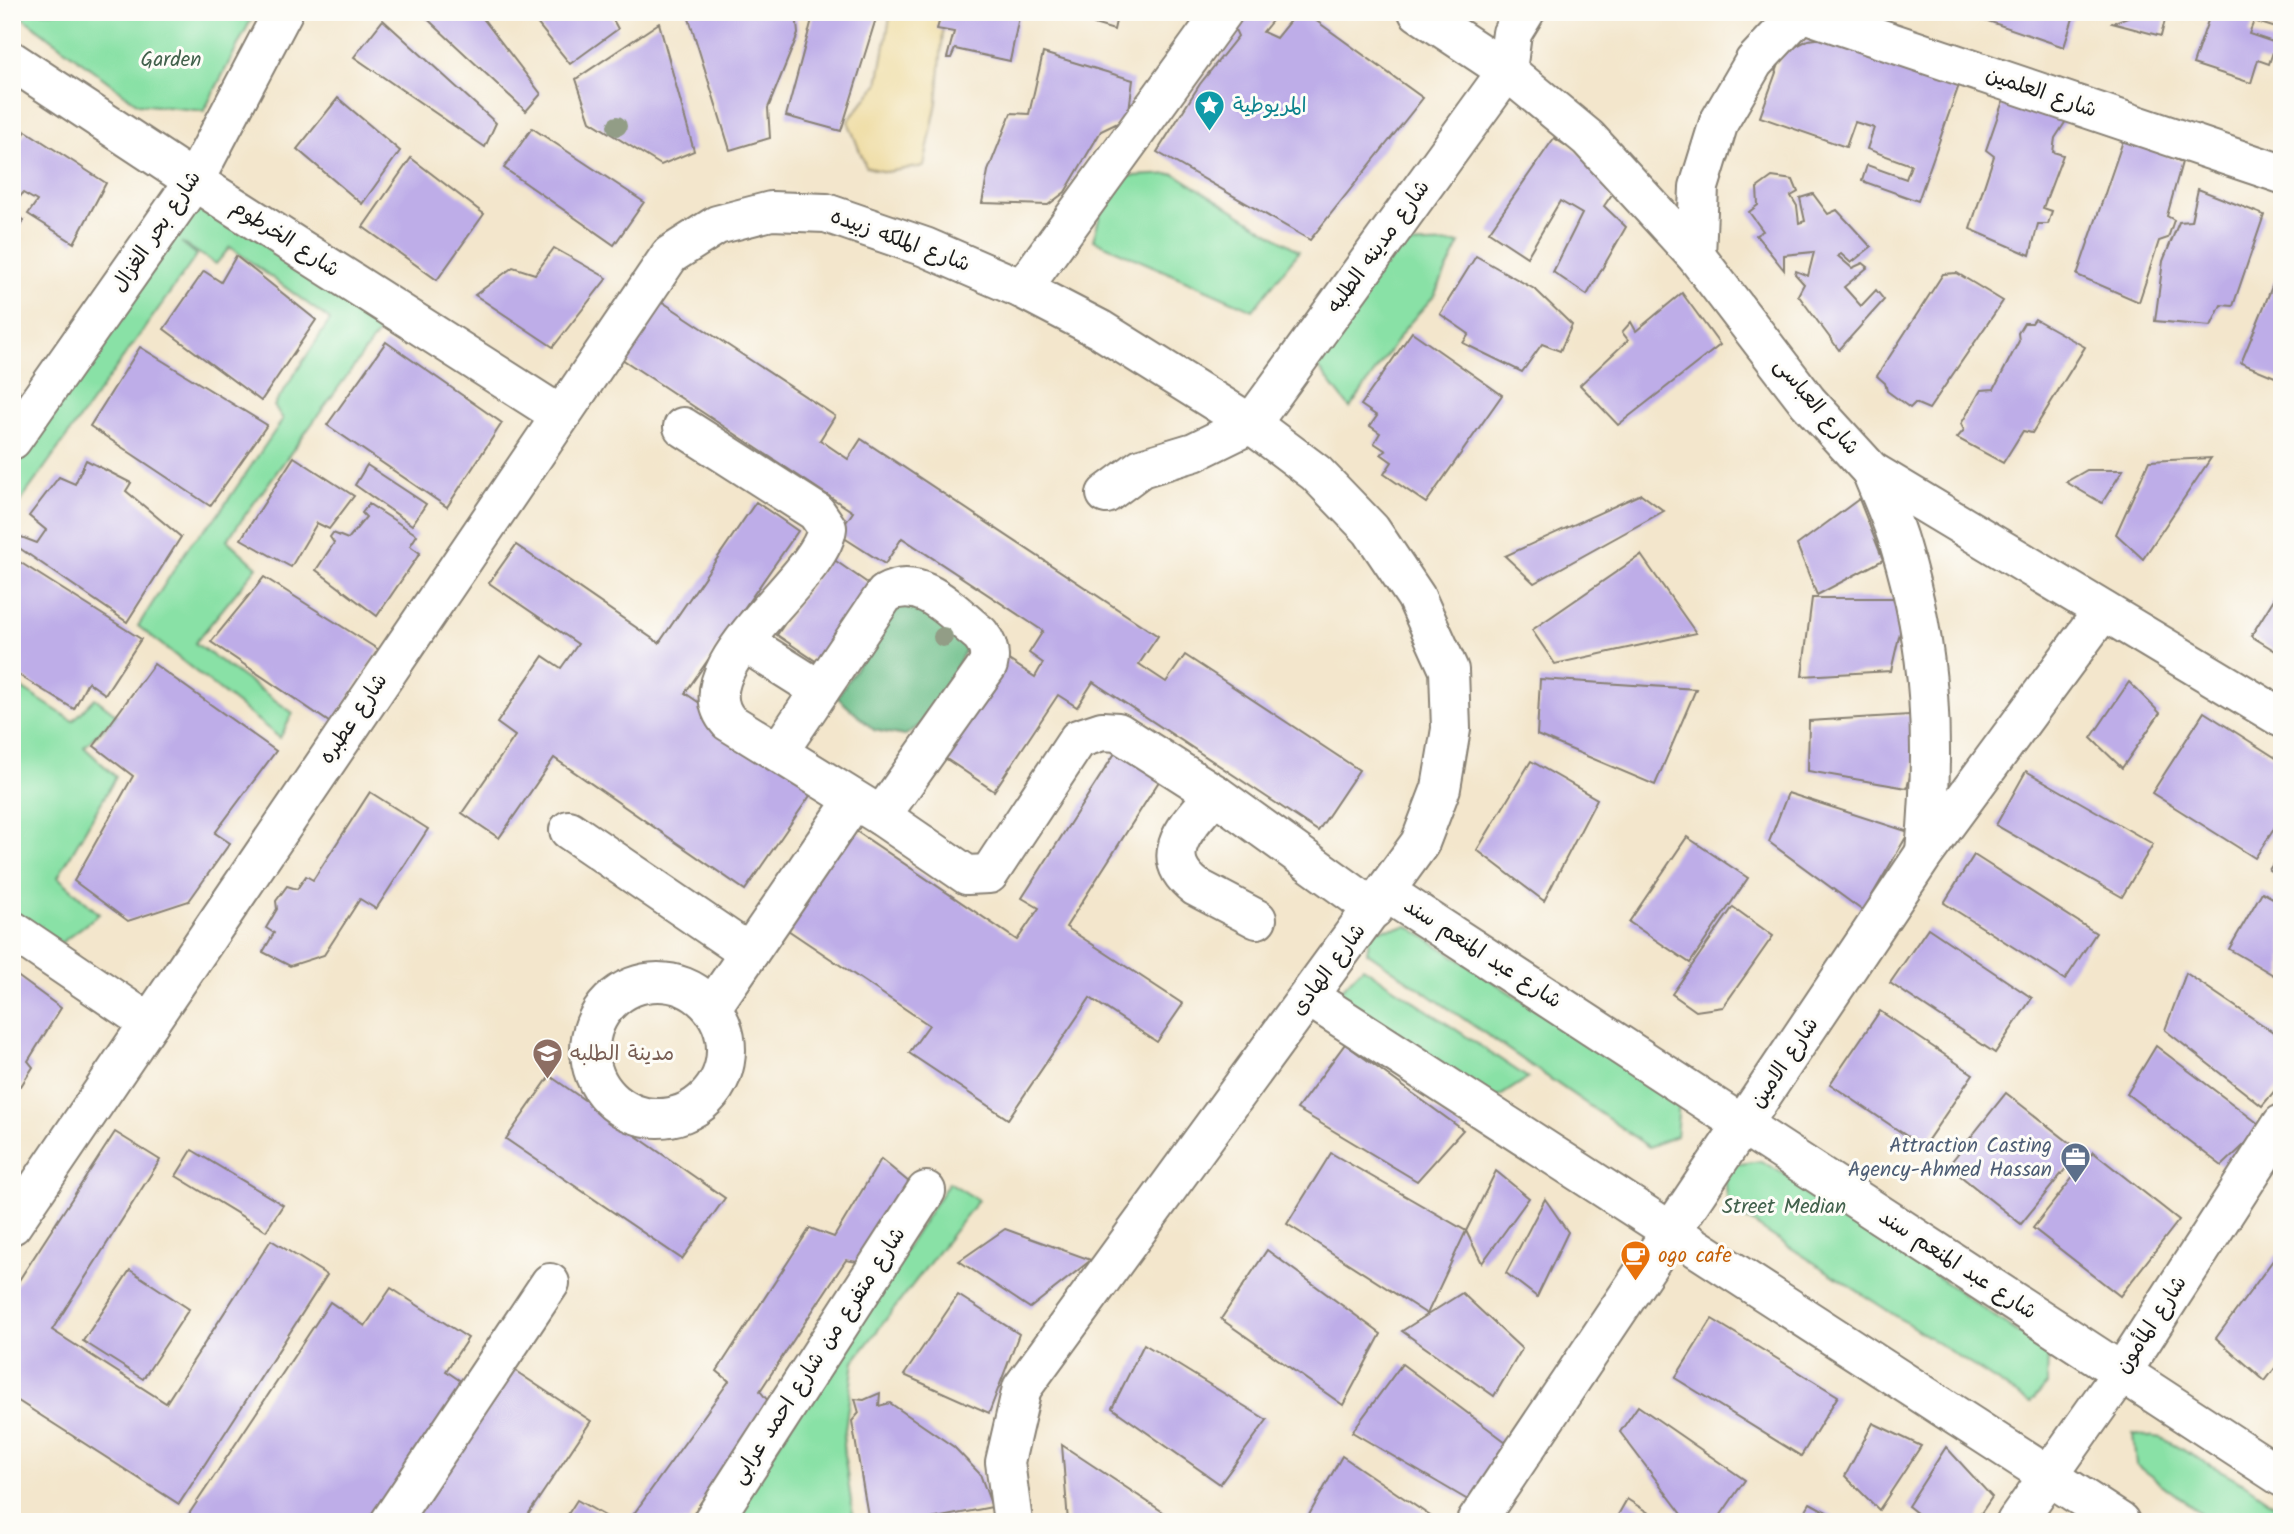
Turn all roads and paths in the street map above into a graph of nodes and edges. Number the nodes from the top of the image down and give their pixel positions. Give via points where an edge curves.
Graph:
1 (283, 12) edge
2 (1223, 12) edge
3 (1418, 12) edge
4 (1525, 12) edge
5 (1801, 12) edge
6 (12, 61) edge
7 (1507, 71) junction
8 (2282, 174) edge
9 (194, 181) junction
10 (1696, 256) junction
11 (1022, 289) junction
12 (560, 415) junction
13 (1251, 424) junction
14 (682, 427) dead end
15 (12, 440) edge
16 (1871, 471) junction
17 (1106, 494) dead end
18 (2103, 611) junction
19 (744, 642) junction
20 (820, 690) junction
21 (2282, 718) edge
22 (779, 751) junction
23 (1215, 794) junction
24 (868, 808) junction
25 (569, 830) dead end
26 (1924, 854) junction
27 (1380, 900) junction
28 (1257, 919) dead end
29 (12, 930) edge
30 (748, 953) junction
31 (1309, 997) junction
32 (712, 1007) dead end
33 (149, 1023) junction
34 (2282, 1124) edge
35 (1743, 1125) junction
36 (926, 1191) dead end
37 (12, 1226) edge
38 (1669, 1230) junction
39 (550, 1283) dead end
40 (2122, 1372) junction
41 (2048, 1475) junction
42 (2282, 1476) edge
43 (390, 1522) edge
44 (712, 1522) edge
45 (1013, 1522) edge
46 (1476, 1522) edge
47 (2016, 1522) edge
48 (2120, 1522) edge

1 - 9 street, شارع بحر الغزال
2 - 11 street
3 - 7 street, شارع العباسى
4 - 7 street via 1512,33
5 - 8 street, شارع العلمين
5 - 10 street via 1754,62 1719,122 1699,187
6 - 9 street, شارع الخرطوم
7 - 10 street, شارع العباسى via 1588,138
7 - 13 street, شارع مدينه الطلبه
9 - 12 street, شارع الخرطوم
9 - 15 street, شارع بحر الغزال
10 - 16 street, شارع العباسى via 1808,402
11 - 12 street, شارع الملكه زبيده via 925,247 826,213 771,211 717,225 670,255
11 - 13 street, شارع الملكه زبيده via 1112,337
12 - 33 street, شارع عطبره
13 - 17 street via 1194,452 1141,468
13 - 27 street, شارع الهادى via 1316,473 1371,530 1416,597 1449,670 1451,729 1441,788 1420,843
14 - 19 street via 825,521 823,539
16 - 18 street, شارع العباسى
16 - 26 street via 1900,544 1920,620 1931,697 1932,776
18 - 21 street, شارع العباسى
18 - 26 street, شارع الامين
19 - 20 street
19 - 22 street via 721,678 717,704 729,722
20 - 22 street
20 - 24 street via 885,594 894,589 924,591 986,641 988,665
22 - 24 street
23 - 24 street, شارع عبد المنعم سند via 1118,732 1101,731 1078,739 989,874 967,875
23 - 27 street, شارع عبد المنعم سند
23 - 28 street via 1178,840 1177,860 1196,887
24 - 30 street
25 - 30 street
26 - 35 street, شارع الامين
27 - 31 street, شارع الهادى
27 - 35 street, شارع عبد المنعم سند
29 - 33 street
30 - 32 street
31 - 38 street
31 - 45 street, شارع الهادى via 1022,1388 1005,1462
33 - 37 street, شارع عطبره
34 - 40 street, شارع المأمون
35 - 38 street, شارع الامين
35 - 40 street, شارع عبد المنعم سند
36 - 44 street, شارع متفرع من شارع احمد عرابى
38 - 41 street
38 - 46 street, شارع الامين
39 - 43 street
40 - 41 street, شارع المأمون
40 - 42 street, شارع عبد المنعم سند
41 - 47 street, شارع المأمون
41 - 48 street

